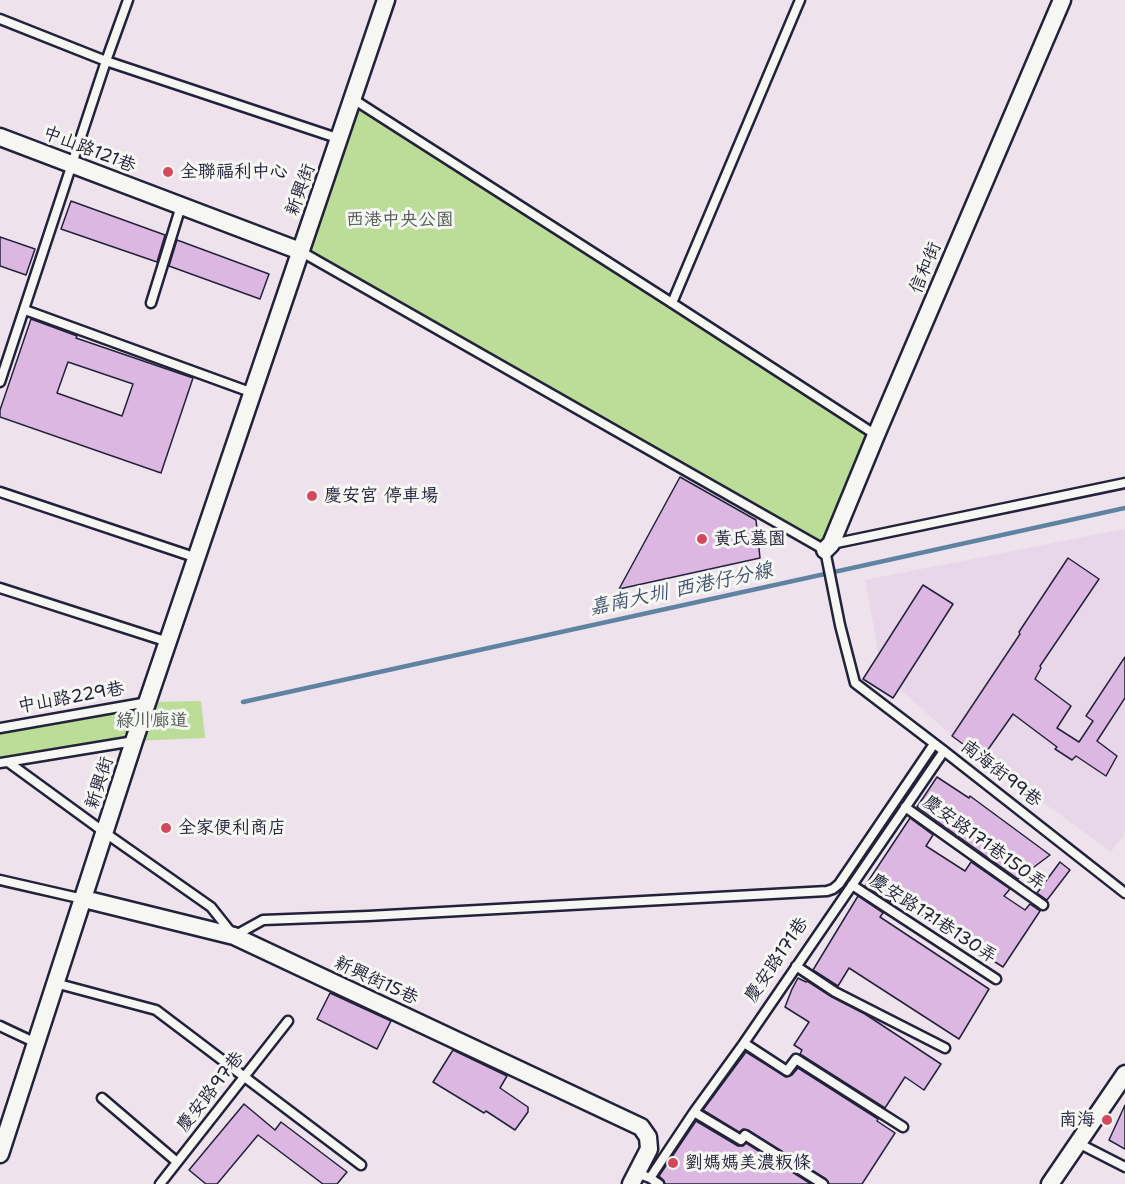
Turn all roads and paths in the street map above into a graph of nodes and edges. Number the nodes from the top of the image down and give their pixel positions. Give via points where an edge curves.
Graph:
1 (128, 0) edge
2 (386, 0) edge
3 (800, 0) edge
4 (1062, 0) edge
5 (0, 19) edge
6 (106, 61) junction
7 (353, 99) junction
8 (0, 137) edge
9 (340, 139) junction
10 (71, 165) junction
11 (182, 206) junction
12 (300, 251) junction
13 (151, 303) dead end
14 (672, 303) junction
15 (25, 310) junction
16 (0, 382) edge
17 (253, 393) junction
18 (876, 435) junction
19 (1125, 483) edge
20 (0, 492) edge
21 (828, 547) junction
22 (197, 558) junction
23 (0, 588) edge
24 (168, 642) junction
25 (148, 702) junction
26 (0, 728) edge
27 (134, 741) junction
28 (934, 744) junction
29 (944, 751) junction
30 (4, 763) edge
31 (905, 807) junction
32 (104, 832) junction
33 (0, 880) edge
34 (852, 885) junction
35 (1125, 892) edge
36 (84, 899) junction
37 (1043, 905) dead end
38 (234, 936) junction
39 (796, 966) junction
40 (996, 980) dead end
41 (56, 983) junction
42 (288, 1021) dead end
43 (0, 1026) edge
44 (36, 1043) junction
45 (744, 1043) junction
46 (945, 1048) dead end
47 (1125, 1074) edge
48 (244, 1078) junction
49 (102, 1098) dead end
50 (694, 1112) junction
51 (903, 1127) dead end
52 (1078, 1143) junction
53 (0, 1154) edge
54 (177, 1162) junction
55 (361, 1166) dead end
56 (1125, 1167) edge
57 (639, 1178) edge
58 (160, 1184) edge
59 (659, 1184) edge
60 (823, 1184) edge
61 (1050, 1184) edge

1 - 6 lane
2 - 7 street, 新興街
3 - 14 lane
4 - 18 street, 信和街
5 - 6 lane
6 - 9 lane
6 - 10 lane
7 - 9 street, 新興街
7 - 14 lane
8 - 10 street, 中山路121巷
9 - 12 street, 新興街
10 - 11 street, 中山路121巷
10 - 15 lane
11 - 12 street, 中山路121巷
11 - 13 lane
12 - 17 street, 新興街
12 - 21 lane
14 - 18 lane
15 - 16 lane
15 - 17 lane
17 - 22 street, 新興街
18 - 21 street, 信和街
19 - 21 lane
20 - 22 lane
21 - 28 lane, 南海街99巷 via 840,625 855,683
22 - 24 street, 新興街
23 - 24 lane
24 - 25 street, 新興街
25 - 26 lane, 中山路229巷
25 - 27 street, 新興街
27 - 30 lane
27 - 32 street, 新興街
28 - 29 lane, 南海街99巷
28 - 38 lane via 838,884 827,891 263,920
29 - 31 lane, 慶安路171巷
29 - 35 lane, 南海街99巷
30 - 32 lane
31 - 34 lane, 慶安路171巷
31 - 37 lane, 慶安路171巷150弄
32 - 36 street, 新興街
32 - 38 lane via 211,907
33 - 36 lane
34 - 39 lane, 慶安路171巷
34 - 40 lane, 慶安路171巷130弄
36 - 38 street, 新興街15巷
36 - 41 street, 新興街
38 - 57 street, 新興街15巷 via 641,1127 648,1137 649,1149
39 - 45 lane, 慶安路171巷
39 - 46 lane via 835,992
41 - 44 street, 新興街
41 - 48 lane via 156,1010
42 - 48 lane, 慶安路97巷
43 - 44 lane
44 - 53 street, 新興街
45 - 50 lane, 慶安路171巷
45 - 51 lane via 787,1071 796,1059
47 - 52 street
48 - 54 lane, 慶安路97巷
48 - 55 lane
49 - 54 lane
50 - 57 lane, 慶安路171巷
50 - 60 lane via 741,1140 745,1136
52 - 56 lane
52 - 61 street
54 - 58 lane, 慶安路97巷
57 - 59 lane

